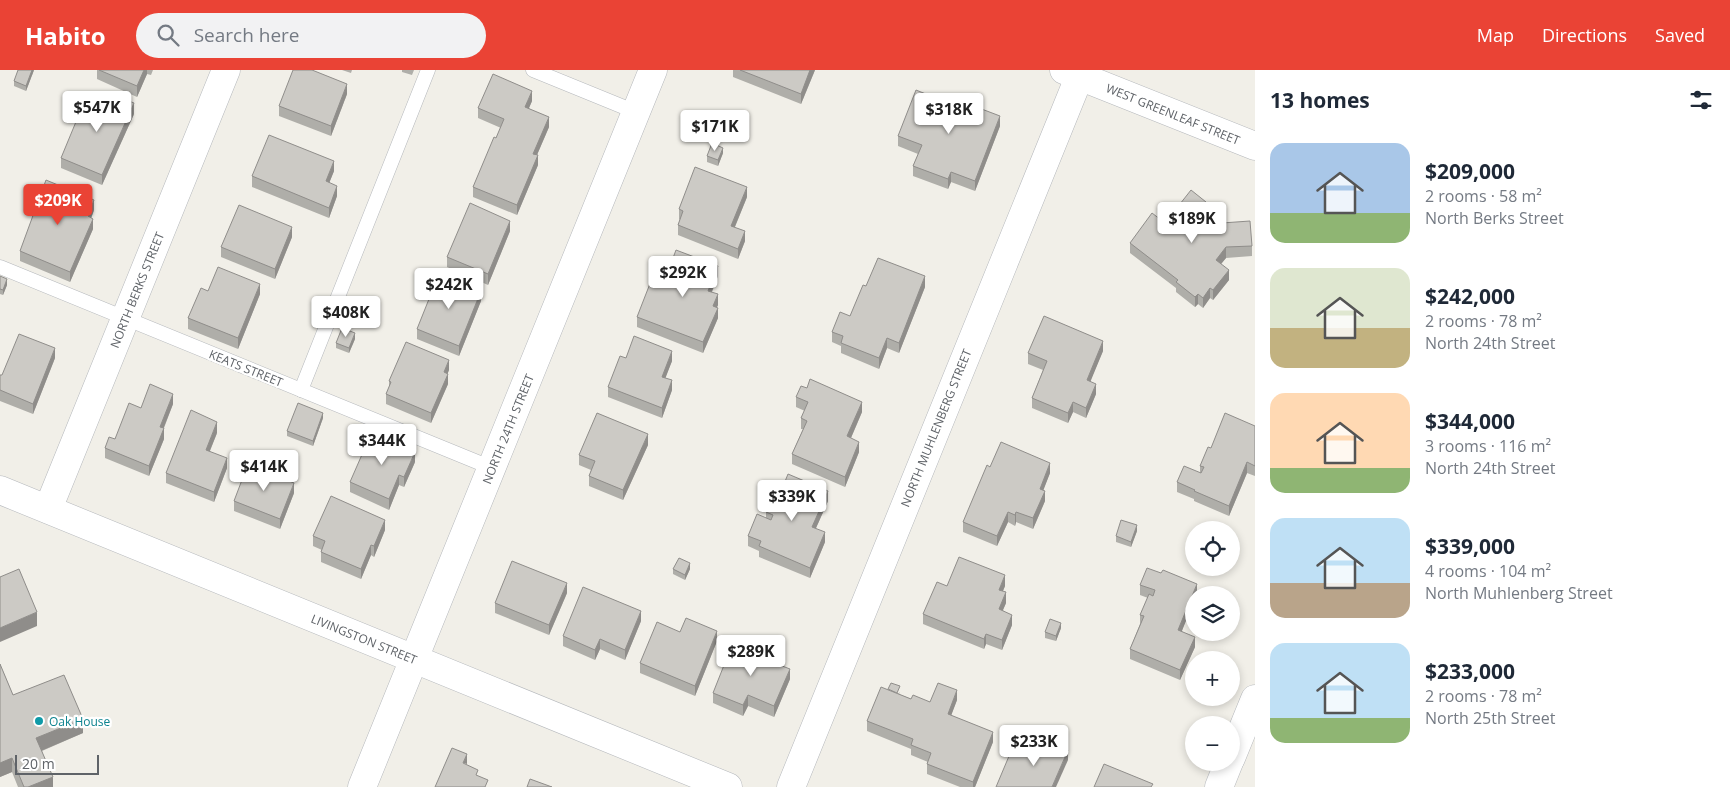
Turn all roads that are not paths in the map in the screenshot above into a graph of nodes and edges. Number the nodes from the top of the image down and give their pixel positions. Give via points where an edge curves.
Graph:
1 (226, 70) edge
2 (428, 70) edge
3 (533, 70) edge
4 (653, 70) edge
5 (1075, 72) edge
6 (636, 112) junction
7 (1255, 146) edge
8 (0, 267) edge
9 (126, 318) junction
10 (301, 390) junction
11 (492, 468) junction
12 (0, 490) edge
13 (48, 509) junction
14 (414, 659) junction
15 (1255, 698) edge
16 (1240, 736) edge
17 (1225, 771) edge
18 (362, 787) edge
19 (728, 787) edge
20 (791, 787) edge
21 (1219, 787) edge

1 - 9 street, NORTH BERKS STREET
2 - 10 lane
3 - 6 lane
4 - 6 street, NORTH 24TH STREET
5 - 7 street, WEST GREENLEAF STREET
5 - 20 street, NORTH MUHLENBERG STREET
6 - 11 street, NORTH 24TH STREET
8 - 9 lane, KEATS STREET
9 - 10 lane, KEATS STREET
9 - 13 street, NORTH BERKS STREET
10 - 11 lane, KEATS STREET
11 - 14 street, NORTH 24TH STREET
12 - 13 street, LIVINGSTON STREET
13 - 14 street, LIVINGSTON STREET
14 - 18 street, NORTH 24TH STREET
14 - 19 street, LIVINGSTON STREET
15 - 16 street
17 - 21 street

